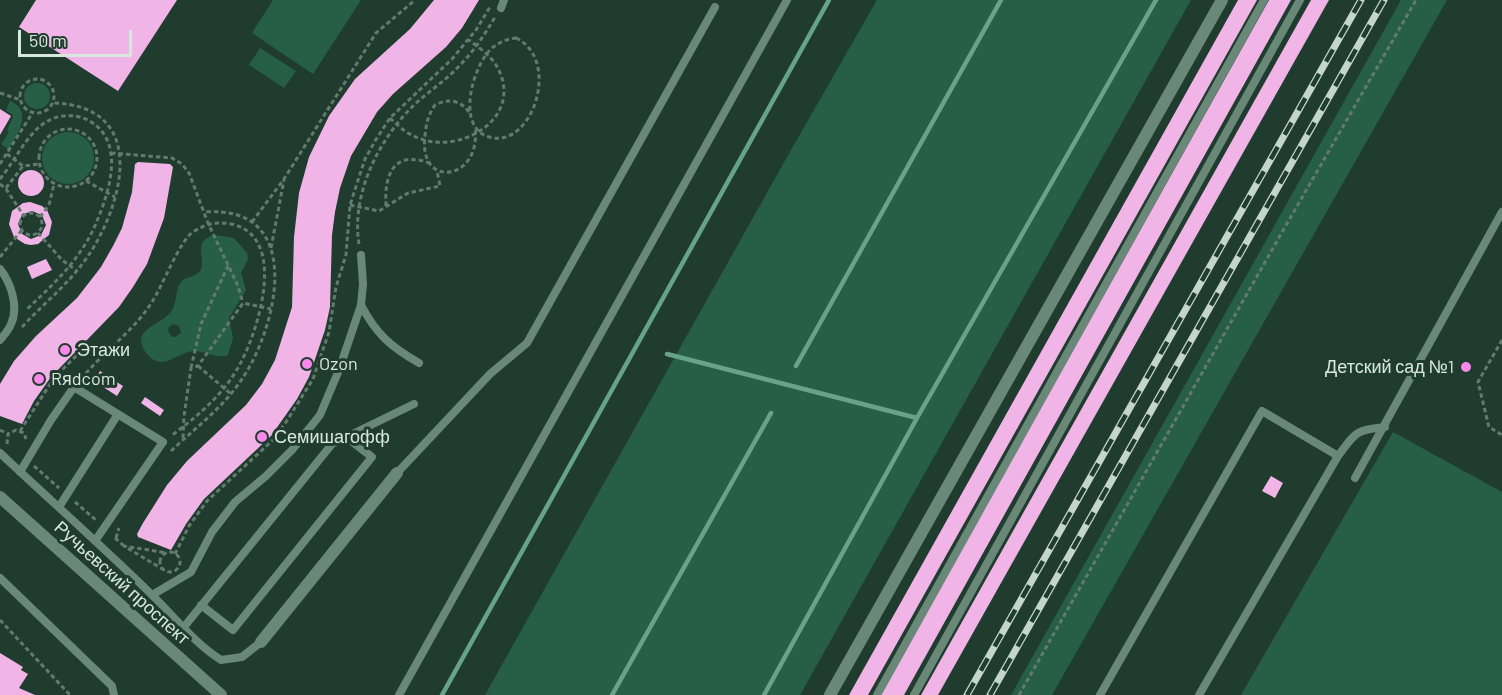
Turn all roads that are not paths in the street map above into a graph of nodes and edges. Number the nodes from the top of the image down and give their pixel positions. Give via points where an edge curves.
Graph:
1 (787, 0) edge
2 (1222, 0) edge
3 (1264, 0) edge
4 (1300, 0) edge
5 (715, 7) dead end
6 (1502, 213) edge
7 (361, 255) road end
8 (0, 270) edge
9 (361, 305) junction
10 (0, 340) edge
11 (419, 363) dead end
12 (414, 404) dead end
13 (118, 414) junction
14 (1385, 427) junction
15 (346, 437) junction
16 (0, 453) edge
17 (1338, 456) junction
18 (20, 472) junction
19 (397, 473) joint
20 (1355, 478) dead end
21 (0, 497) edge
22 (58, 507) junction
23 (95, 541) junction
24 (0, 578) edge
25 (152, 594) junction
26 (201, 605) junction
27 (184, 627) junction
28 (261, 642) joint
29 (114, 695) edge
30 (221, 695) edge
31 (399, 695) edge
32 (830, 695) edge
33 (877, 695) edge
34 (914, 695) edge
35 (1100, 695) edge
36 (1199, 695) edge

1 - 31 lane
2 - 32 street
3 - 33 lane
4 - 34 lane
5 - 19 lane via 527,343 490,374
6 - 14 lane
7 - 9 lane
8 - 10 lane via 8,280 14,300 12,323
9 - 11 lane via 380,334 396,350
9 - 25 lane via 320,415 292,450 236,502 212,532 191,572
12 - 15 lane
13 - 18 lane via 74,387
13 - 22 lane
13 - 23 lane via 163,442
14 - 17 lane via 1354,434
14 - 20 lane
15 - 26 lane via 332,444
15 - 26 lane via 372,457 233,630
16 - 18 lane
17 - 35 lane via 1262,411
17 - 36 lane
18 - 22 lane
19 - 28 street
21 - 30 street, Ручьевский проспект
22 - 23 lane
23 - 25 lane
24 - 29 lane via 112,686
25 - 27 lane
26 - 27 lane
27 - 28 lane via 196,642 221,660 242,657

